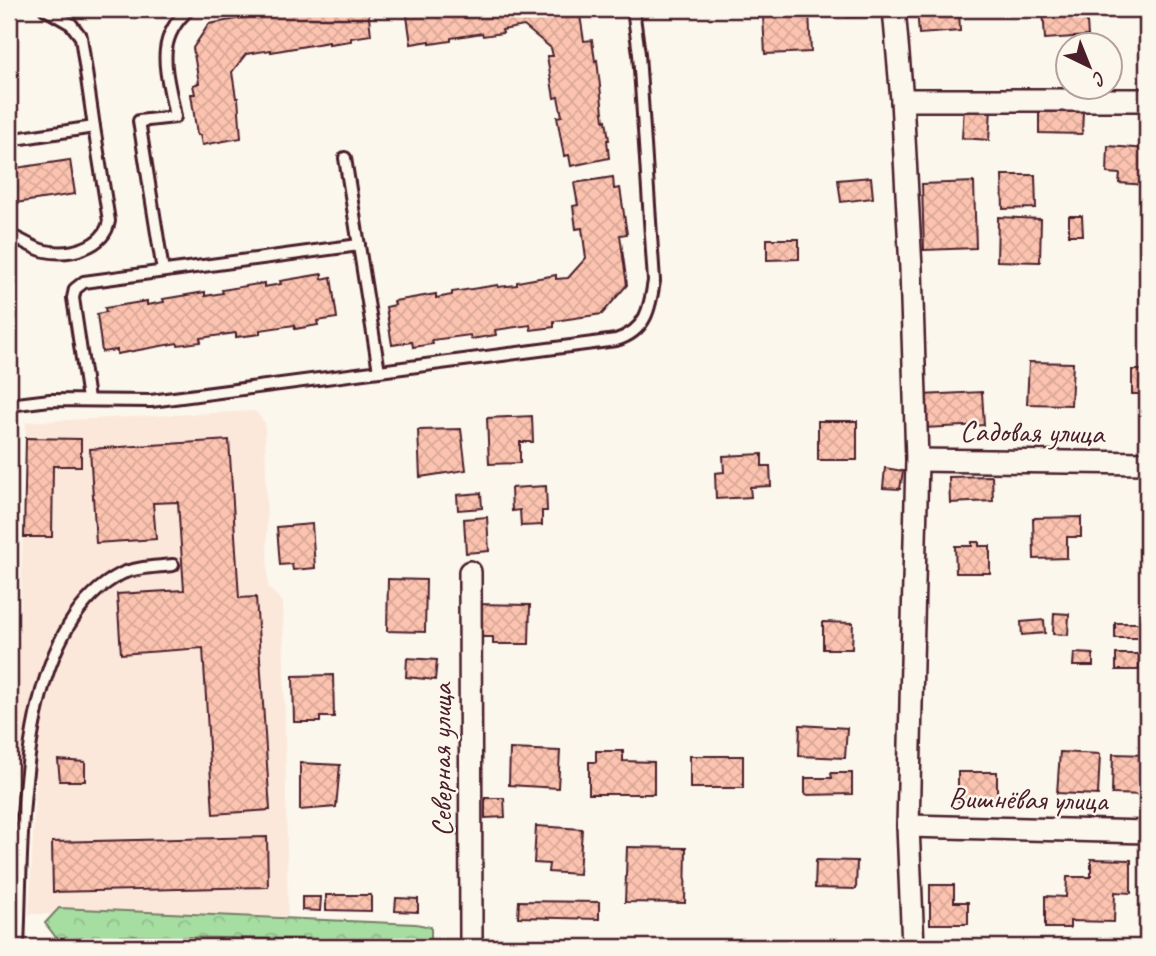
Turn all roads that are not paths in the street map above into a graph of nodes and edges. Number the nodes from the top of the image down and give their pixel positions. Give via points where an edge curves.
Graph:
1 (45, 9) edge
2 (189, 9) edge
3 (633, 9) edge
4 (894, 9) edge
5 (902, 100) junction
6 (1147, 100) edge
7 (94, 127) junction
8 (9, 140) edge
9 (345, 158) dead end
10 (9, 235) edge
11 (359, 245) junction
12 (163, 271) junction
13 (379, 371) junction
14 (88, 399) junction
15 (9, 405) edge
16 (917, 460) junction
17 (1147, 463) edge
18 (173, 565) dead end
19 (470, 572) dead end
20 (908, 826) junction
21 (1147, 832) edge
22 (19, 947) edge
23 (471, 947) edge
24 (913, 947) edge

1 - 7 lane via 64,18 81,37
2 - 12 lane via 168,36 164,50 175,117 139,121
3 - 13 lane via 654,281 645,320 616,340
4 - 5 street
5 - 6 street
5 - 16 street
7 - 8 lane
7 - 10 lane via 109,221 103,237 88,247 57,252
9 - 11 lane
11 - 12 lane
11 - 13 lane
12 - 14 lane via 84,282 75,289
13 - 14 lane via 151,401
14 - 15 lane
16 - 17 street, Садовая улица
16 - 20 street
18 - 22 lane via 123,573 105,584 75,616 52,662 38,704 26,775
19 - 23 street, Северная улица
20 - 21 street, Вишнёвая улица
20 - 24 street

